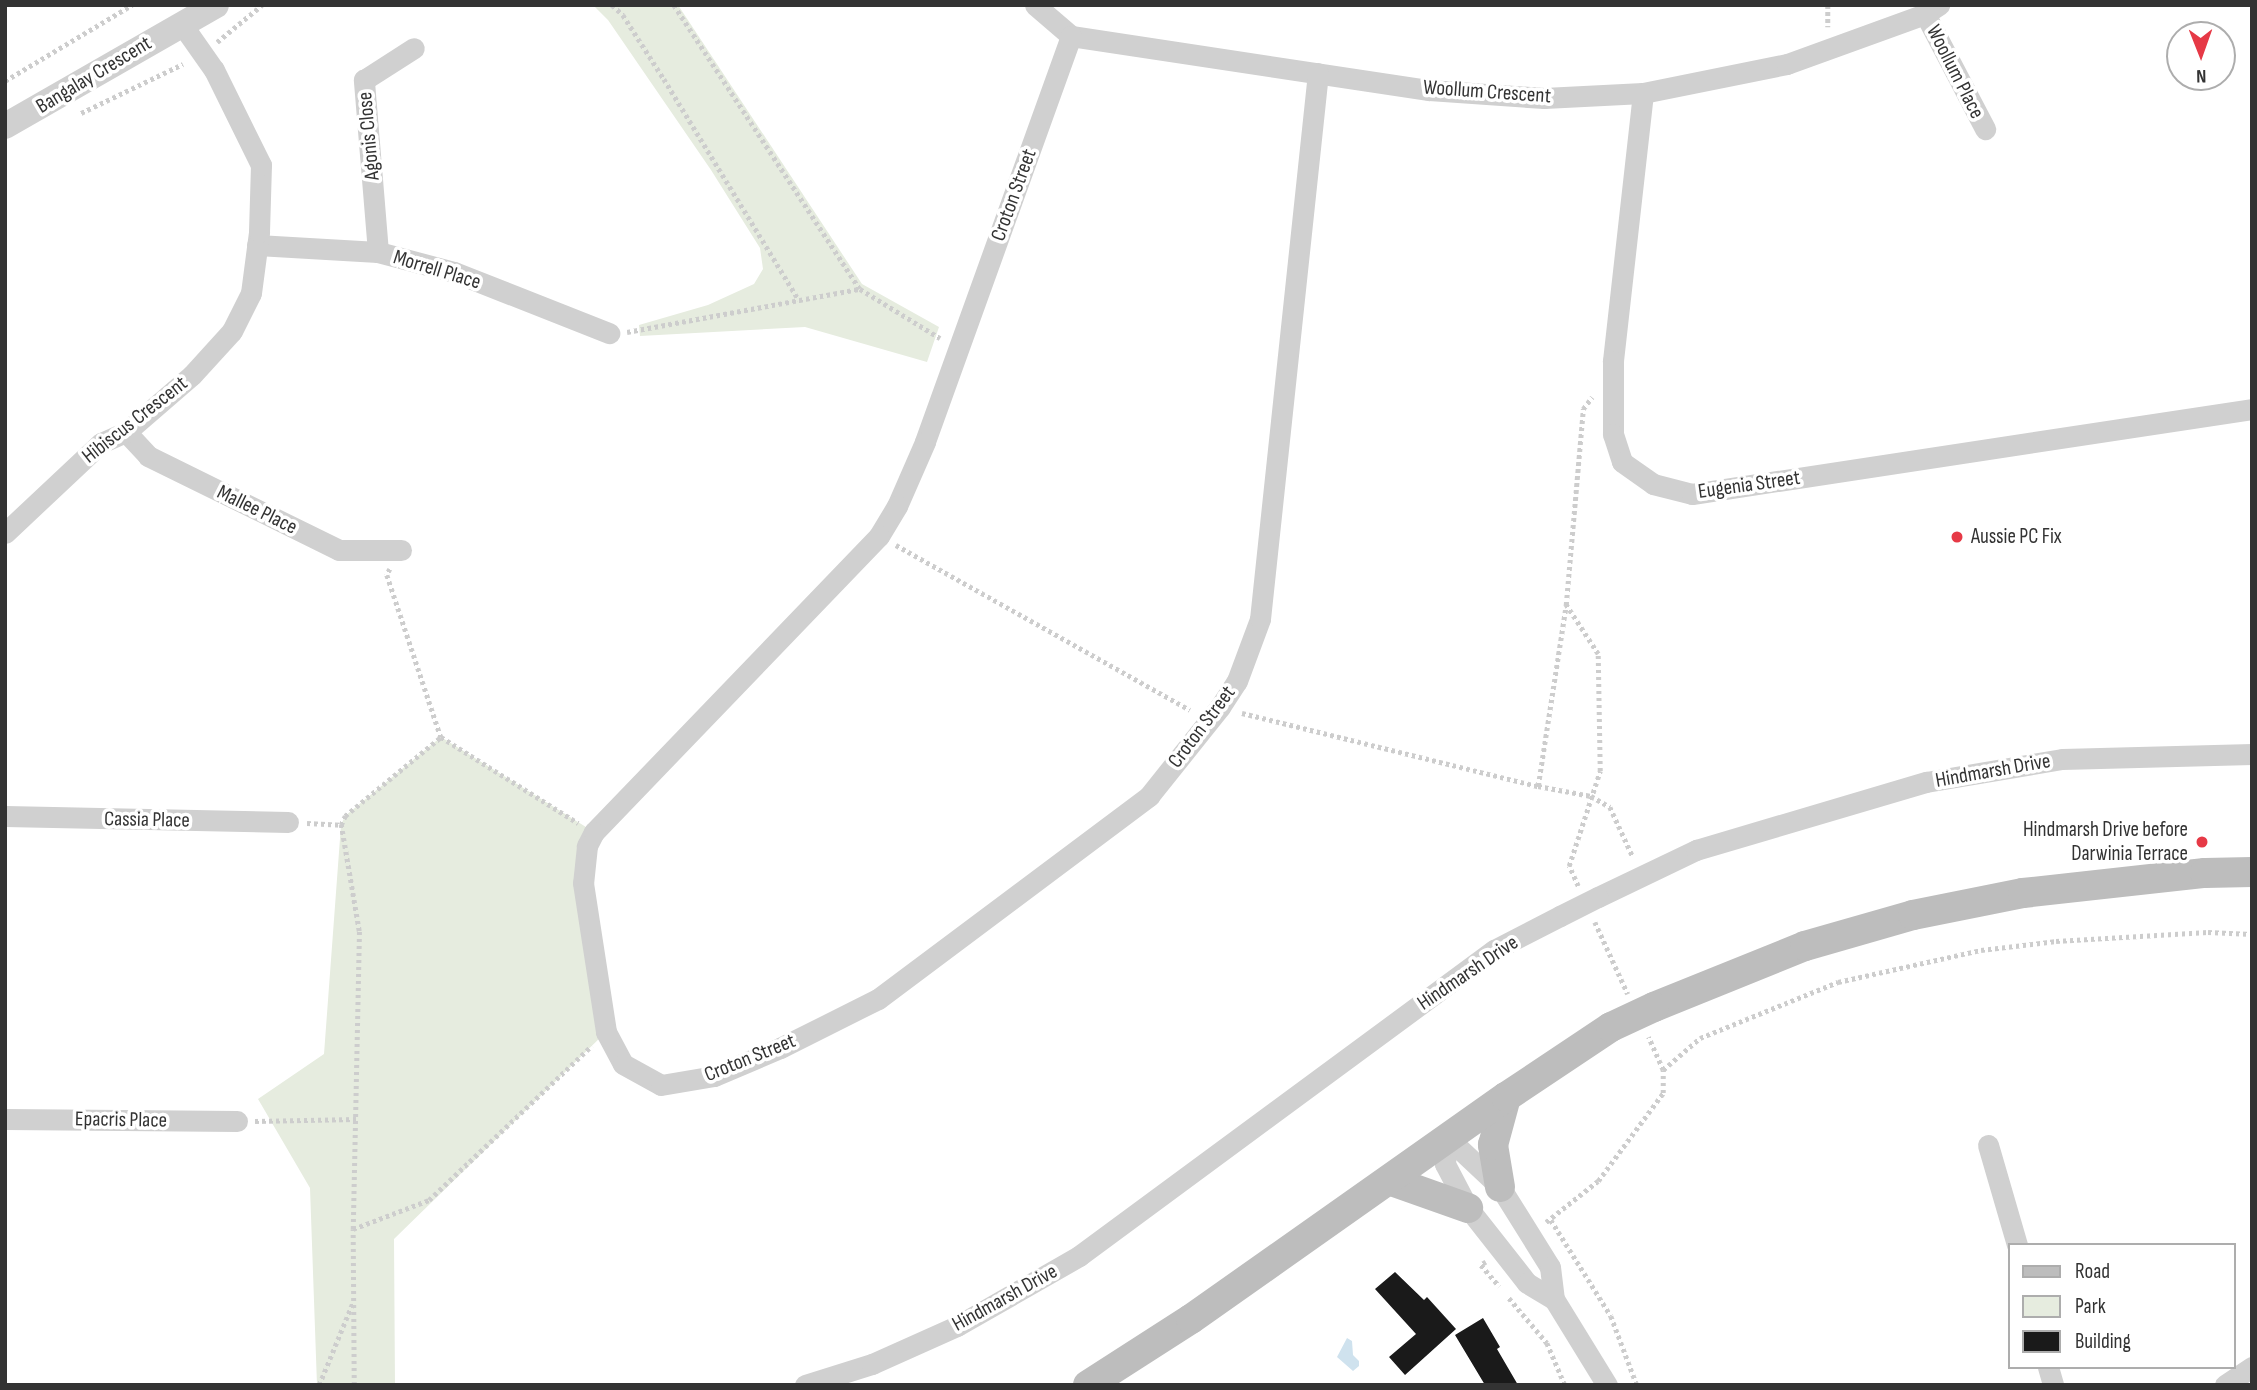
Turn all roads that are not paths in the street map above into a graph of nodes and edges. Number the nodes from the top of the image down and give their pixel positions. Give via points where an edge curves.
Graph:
1 (216, 5) edge
2 (1035, 5) edge
3 (1932, 10) edge
4 (189, 14) edge
5 (1071, 36) junction
6 (414, 48) dead end
7 (1318, 73) junction
8 (1643, 93) junction
9 (5, 126) edge
10 (1985, 130) dead end
11 (257, 245) junction
12 (378, 252) junction
13 (610, 333) road end
14 (2252, 409) edge
15 (127, 432) junction
16 (5, 533) edge
17 (401, 550) road end
18 (2252, 754) edge
19 (5, 816) edge
20 (289, 822) road end
21 (2252, 872) edge
22 (1506, 1097) junction
23 (5, 1119) edge
24 (237, 1121) road end
25 (1448, 1138) junction
26 (1988, 1145) dead end
27 (1388, 1180) junction
28 (1500, 1187) junction
29 (1468, 1208) junction
30 (2016, 1243) edge
31 (1554, 1299) junction
32 (2252, 1367) edge
33 (2226, 1384) edge
34 (805, 1385) edge
35 (1088, 1385) edge
36 (1607, 1385) edge

1 - 4 street, Bangalay Crescent
2 - 5 street
3 - 8 street, Woollum Crescent via 1787,64
3 - 10 street, Woollum Place
4 - 9 street, Bangalay Crescent via 66,94
4 - 11 street, Hibiscus Crescent via 203,54 261,165
5 - 7 street, Woollum Crescent
5 - 7 street, Croton Street via 925,442 897,506 879,536 593,832 587,846 583,873 606,1032 622,1064 661,1085 714,1076 878,999 1149,796 1215,714 1246,661 1260,619
6 - 12 street, Agonis Close via 364,80
7 - 8 street, Woollum Crescent via 1429,90 1544,97
8 - 14 street, Eugenia Street via 1613,368 1613,435 1622,462 1653,484 1692,494
11 - 12 street, Morrell Place
11 - 15 street, Hibiscus Crescent via 251,293 232,331 192,375
12 - 13 street, Morrell Place via 454,272
15 - 16 street, Hibiscus Crescent via 101,443
15 - 17 street, Mallee Place via 148,456 339,550
18 - 34 street, Hindmarsh Drive, bridge via 2062,759 1926,782 1696,850 1494,950 1069,1262 957,1326 872,1364
19 - 20 street, Cassia Place
21 - 22 main road, bridge via 2023,893 1913,915 1805,946 1611,1027
22 - 25 main road
22 - 28 main road via 1493,1145
23 - 24 street, Epacris Place
25 - 27 main road
25 - 28 street
25 - 29 street via 1445,1164
26 - 30 street
27 - 29 main road
27 - 35 main road via 1191,1319
28 - 31 street via 1550,1267
29 - 31 street via 1527,1283
31 - 36 street
32 - 33 street

